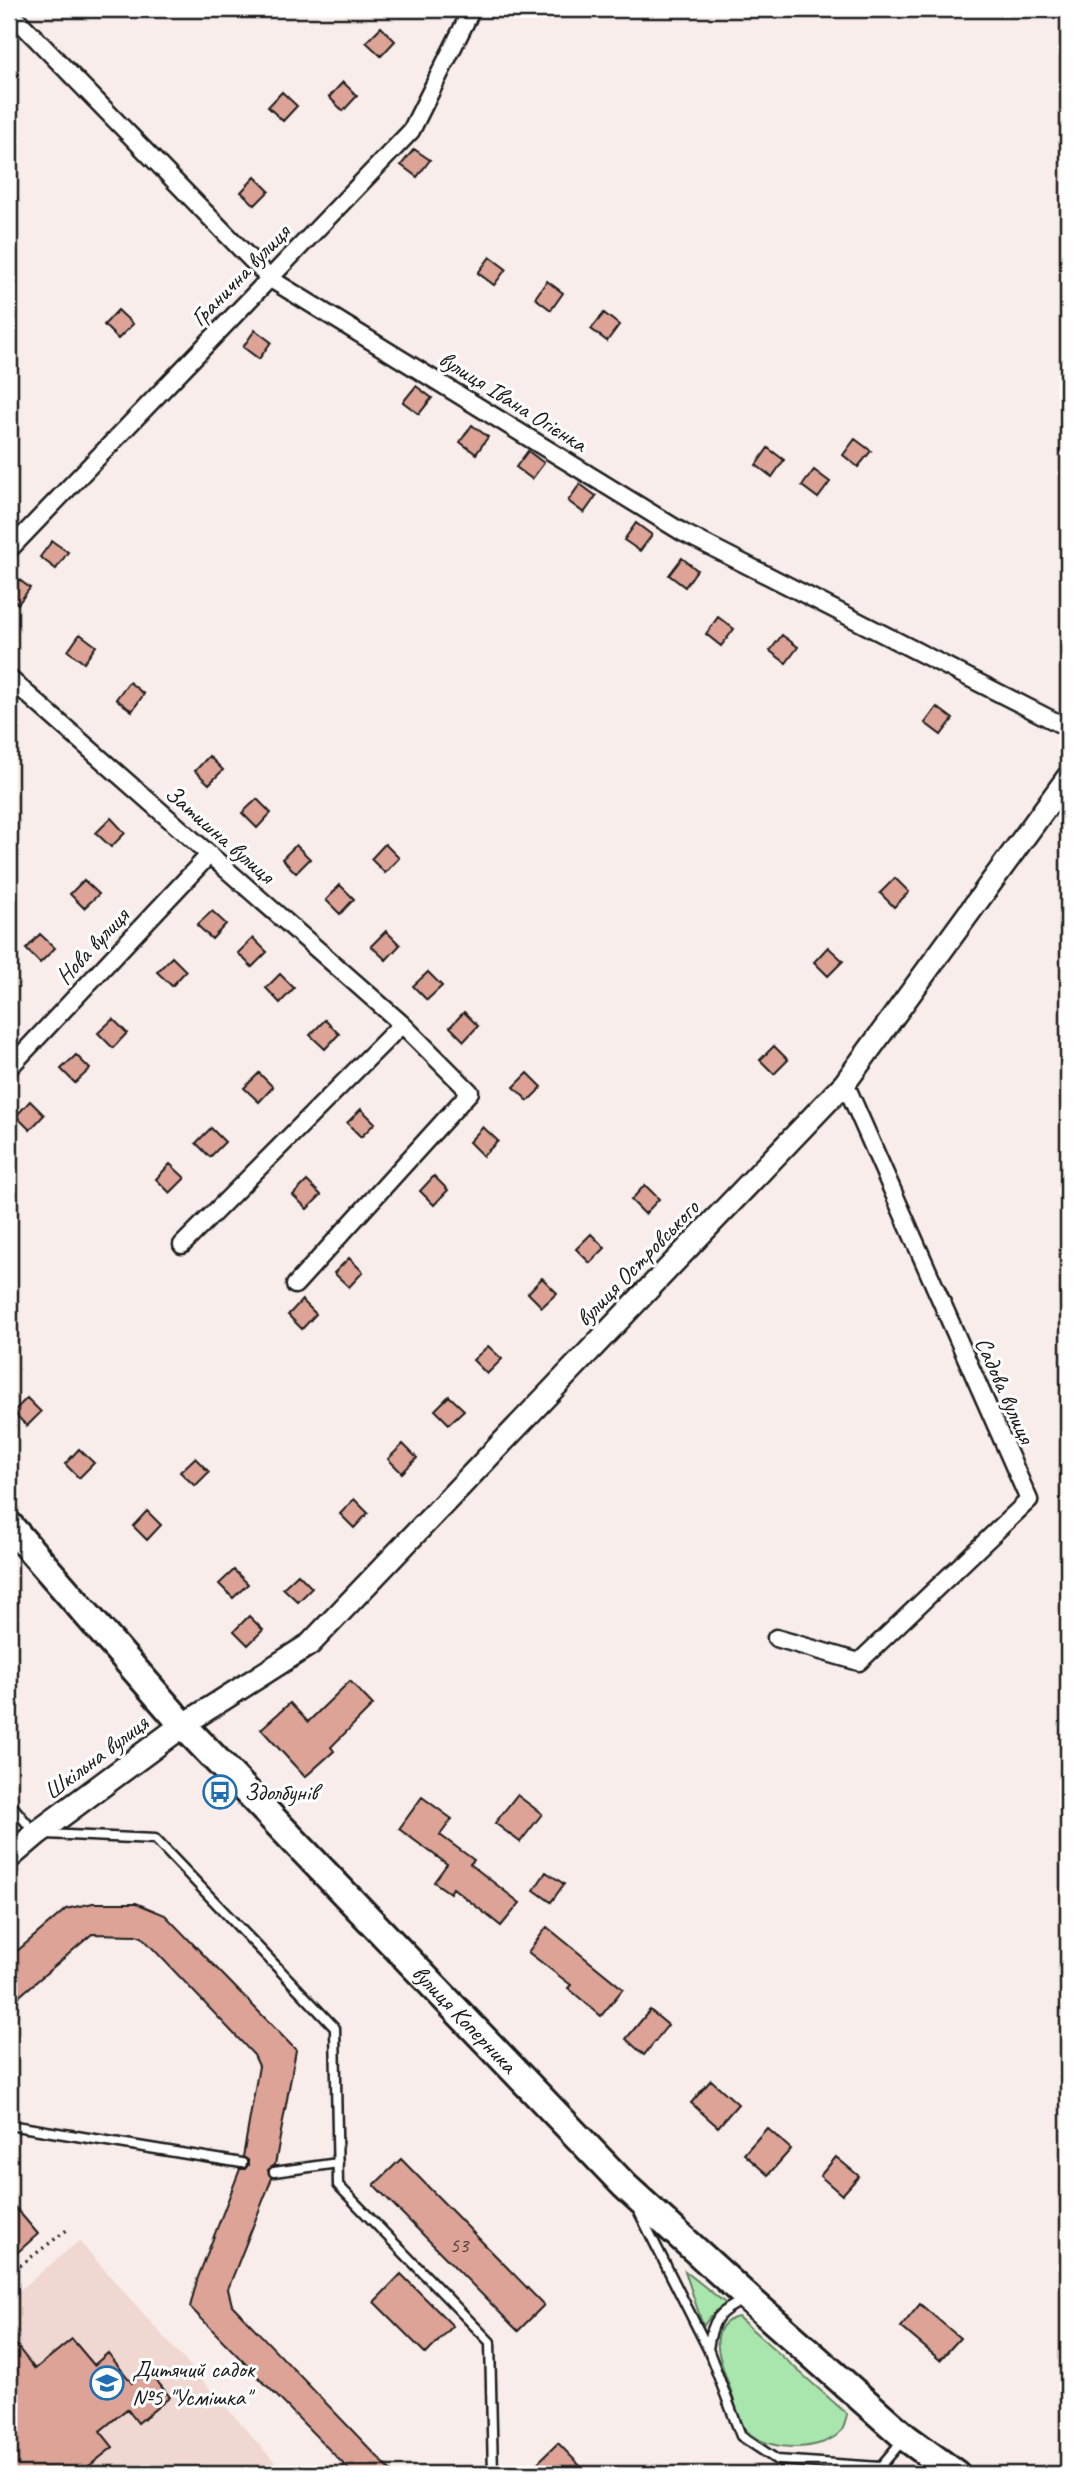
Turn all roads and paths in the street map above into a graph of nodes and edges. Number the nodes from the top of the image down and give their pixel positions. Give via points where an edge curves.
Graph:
1 (472, 9) edge
2 (9, 10) edge
3 (269, 278) junction
4 (9, 550) edge
5 (9, 678) edge
6 (1068, 728) edge
7 (1068, 777) edge
8 (209, 855) junction
9 (402, 1024) junction
10 (9, 1068) edge
11 (845, 1083) junction
12 (182, 1245) dead end
13 (296, 1285) dead end
14 (9, 1525) edge
15 (776, 1638) dead end
16 (183, 1725) junction
17 (9, 1802) edge
18 (36, 1834) junction
19 (9, 1857) edge
20 (9, 2125) edge
21 (242, 2162) dead end
22 (338, 2163) junction
23 (274, 2172) dead end
24 (625, 2186) junction
25 (67, 2230) dead end
26 (9, 2274) edge
27 (748, 2298) junction
28 (708, 2349) junction
29 (905, 2437) junction
30 (880, 2467) junction
31 (493, 2474) edge
32 (889, 2474) edge
33 (956, 2474) edge

1 - 3 street, Гранична вулиця via 411,131
2 - 3 street, вулиця Івана Огієнка
3 - 4 street, Гранична вулиця
3 - 6 street, вулиця Івана Огієнка via 682,532
5 - 8 street, Затишна вулиця
7 - 11 street, вулиця Островського
8 - 9 street, Затишна вулиця
8 - 10 street, Нова вулиця
9 - 12 street
9 - 13 street, Затишна вулиця via 470,1092
11 - 15 street, Садова вулиця via 1029,1500 859,1662
11 - 16 street, вулиця Островського via 310,1644
14 - 16 main road, вулиця Коперника
16 - 18 main road, Шкільна вулиця
16 - 24 main road, вулиця Коперника
17 - 18 lane
18 - 19 main road, Шкільна вулиця
18 - 22 lane via 155,1839 335,2028
20 - 21 lane
22 - 23 lane
22 - 31 lane via 338,2185 489,2342
24 - 27 main road, вулиця Коперника
24 - 28 lane
25 - 26 path
27 - 28 lane via 725,2308 711,2327
27 - 29 main road, вулиця Коперника
28 - 30 lane via 741,2436 777,2460
29 - 30 lane
29 - 33 main road, вулиця Коперника
30 - 32 lane

